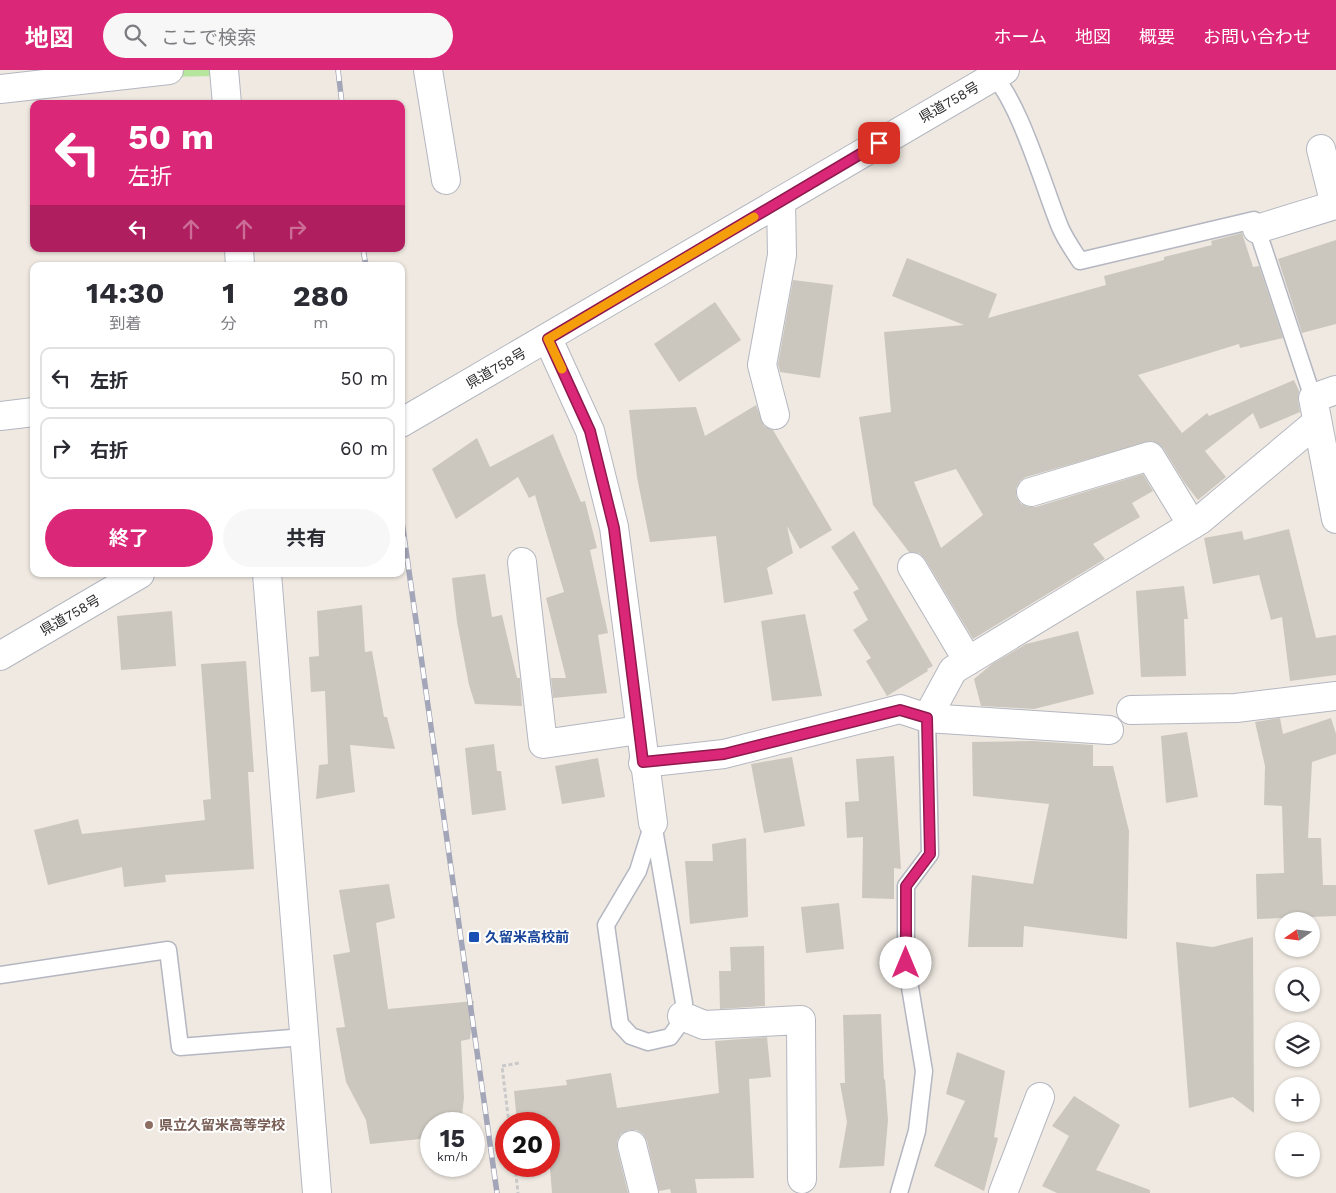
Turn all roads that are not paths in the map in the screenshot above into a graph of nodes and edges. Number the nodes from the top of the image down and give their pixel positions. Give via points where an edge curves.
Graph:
1 (169, 70) edge
2 (224, 70) edge
3 (428, 70) edge
4 (995, 72) edge
5 (0, 89) edge
6 (227, 100) edge
7 (1321, 149) dead end
8 (446, 180) dead end
9 (781, 201) junction
10 (1257, 229) junction
11 (548, 339) junction
12 (1322, 404) edge
13 (30, 412) edge
14 (775, 415) dead end
15 (0, 416) edge
16 (405, 421) edge
17 (1032, 492) dead end
18 (1336, 519) edge
19 (1192, 526) junction
20 (522, 562) dead end
21 (912, 567) dead end
22 (135, 577) edge
23 (267, 577) edge
24 (0, 656) edge
25 (968, 661) junction
26 (1336, 696) edge
27 (1132, 710) dead end
28 (927, 718) junction
29 (639, 730) junction
30 (1109, 730) dead end
31 (643, 762) junction
32 (653, 823) junction
33 (0, 975) edge
34 (682, 1016) junction
35 (304, 1037) junction
36 (1040, 1097) dead end
37 (632, 1145) dead end
38 (802, 1180) dead end
39 (317, 1193) edge
40 (644, 1193) edge
41 (899, 1193) edge
42 (1003, 1193) edge

1 - 5 street
2 - 6 street
3 - 8 street
4 - 9 street, 県道758号
4 - 10 lane via 1011,102 1061,230 1080,261 1254,220
7 - 10 street via 1335,205
9 - 11 street, 県道758号
9 - 14 street via 782,255 762,365
10 - 12 lane
11 - 16 street, 県道758号
11 - 29 street via 590,431 614,528
12 - 18 street
12 - 19 street
13 - 15 street
17 - 19 street via 1150,456
19 - 25 street
20 - 29 street via 544,744
21 - 25 street
22 - 24 street, 県道758号
23 - 35 street
25 - 28 street via 953,670
26 - 27 street via 1236,708
28 - 30 street
28 - 31 street via 900,710 724,754
28 - 41 lane via 930,854 906,886 906,963 924,1072 917,1131
29 - 31 street
31 - 32 street
32 - 34 lane via 684,1003
32 - 34 lane via 638,871 606,925 620,1024 631,1036 648,1042 670,1037
33 - 35 lane via 168,950 180,1047
34 - 38 street via 704,1025 801,1020
35 - 39 street
36 - 42 street
37 - 40 street

